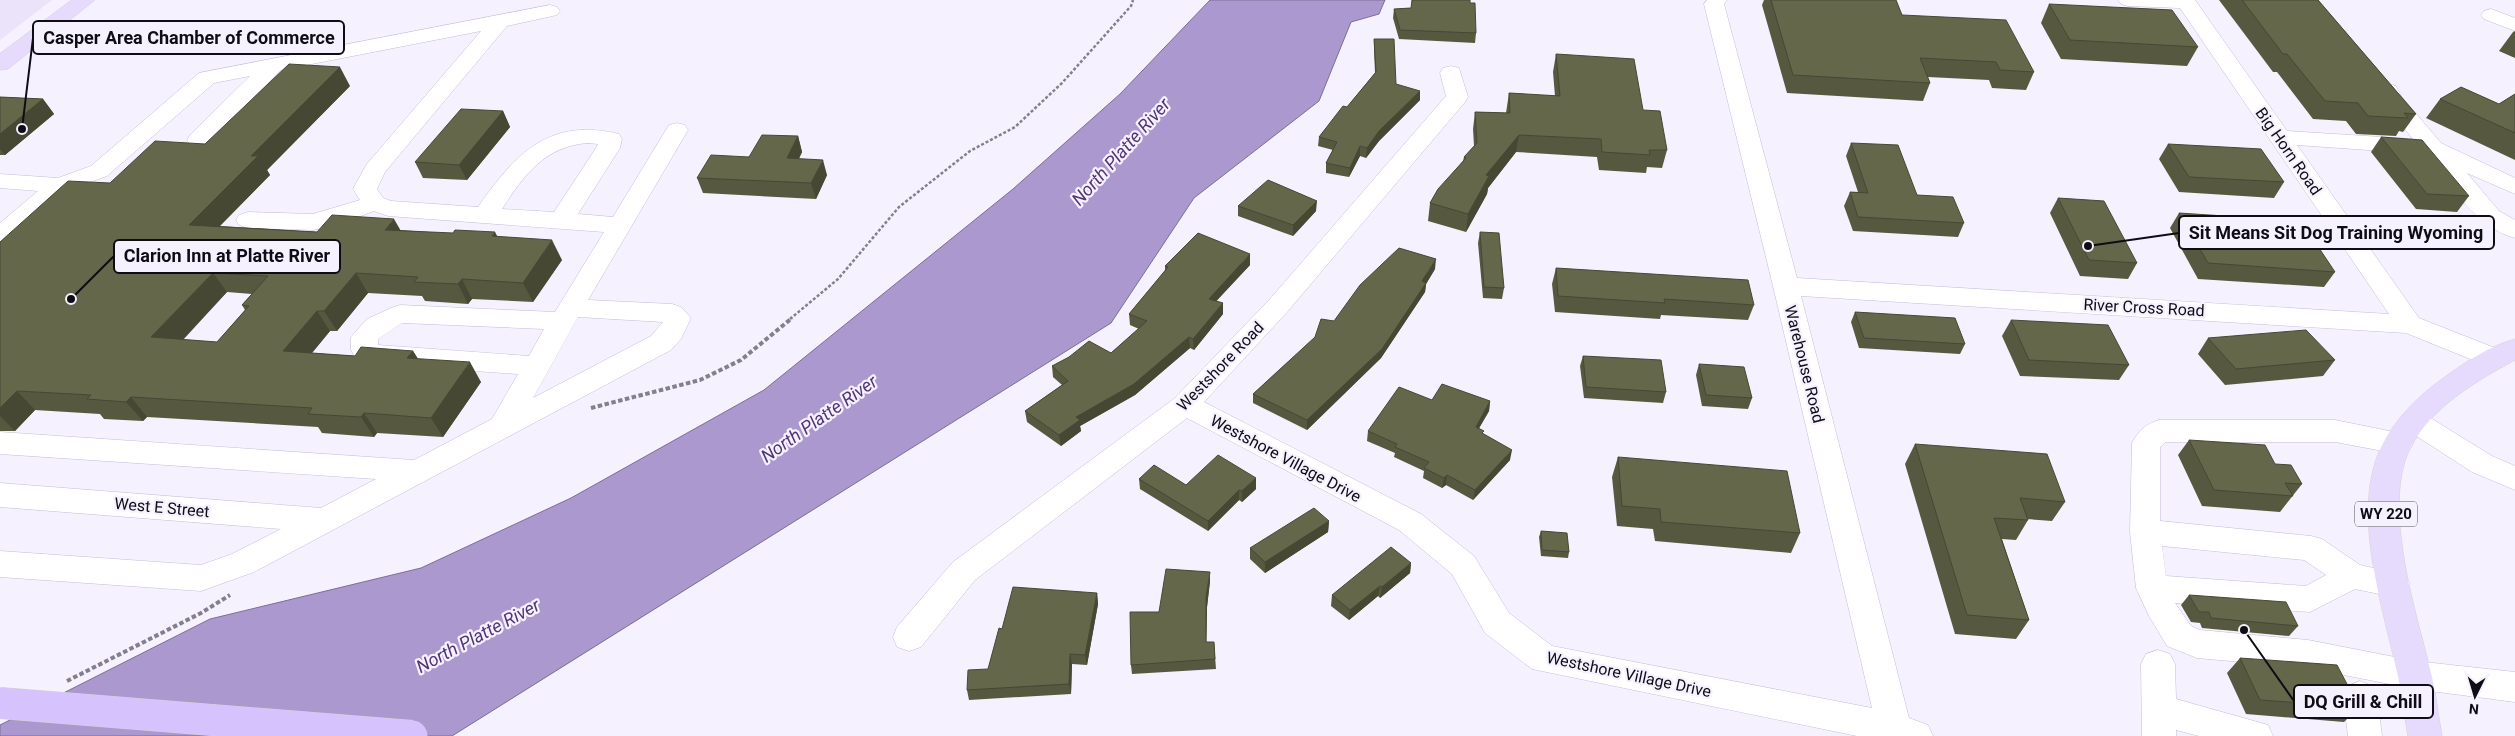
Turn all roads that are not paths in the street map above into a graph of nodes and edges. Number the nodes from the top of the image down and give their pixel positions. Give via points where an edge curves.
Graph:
1 (86, 0) edge
2 (1716, 0) edge
3 (2128, 0) edge
4 (550, 11) dead end
5 (2491, 14) dead end
6 (500, 21) junction
7 (2515, 25) edge
8 (0, 64) edge
9 (274, 65) junction
10 (1451, 73) dead end
11 (2386, 80) edge
12 (677, 130) dead end
13 (2280, 137) junction
14 (198, 140) dead end
15 (2431, 147) junction
16 (0, 181) edge
17 (60, 185) junction
18 (2515, 187) edge
19 (374, 203) junction
20 (485, 215) junction
21 (248, 220) dead end
22 (561, 221) junction
23 (620, 225) junction
24 (2515, 230) edge
25 (0, 236) edge
26 (1786, 286) junction
27 (566, 315) junction
28 (2410, 324) junction
29 (2505, 353) edge
30 (537, 366) junction
31 (1185, 405) junction
32 (502, 427) junction
33 (2407, 432) junction
34 (0, 443) edge
35 (417, 472) junction
36 (2515, 479) edge
37 (0, 495) edge
38 (324, 520) junction
39 (2145, 532) junction
40 (0, 564) edge
41 (2352, 576) junction
42 (2394, 584) junction
43 (2152, 588) junction
44 (909, 637) dead end
45 (2158, 664) dead end
46 (2415, 675) junction
47 (2515, 687) edge
48 (2360, 696) dead end
49 (0, 702) edge
50 (2159, 723) edge
51 (1905, 732) edge
52 (412, 736) edge
53 (2256, 736) edge
54 (2365, 736) edge
55 (2425, 736) edge

1 - 8 main road
2 - 26 street, Warehouse Road via 1714,4
3 - 13 street, Big Horn Road via 2186,2
4 - 6 street
5 - 7 street
6 - 9 street
6 - 19 street via 374,170 365,189
9 - 14 street
9 - 17 street via 207,78 99,172
10 - 31 street, Westshore Road via 1457,97 1279,305
11 - 15 street via 2390,97
12 - 23 street
13 - 15 street
13 - 28 street, Big Horn Road
15 - 18 street
15 - 24 street via 2490,216
16 - 17 street
17 - 25 street
19 - 20 street via 388,208
19 - 21 street via 313,222
20 - 22 street
20 - 22 street via 513,174 534,152 582,134 611,138 608,148
22 - 23 street
23 - 27 street
26 - 28 street, River Cross Road
26 - 51 street, Warehouse Road
27 - 30 street
27 - 30 street via 400,314 373,327 364,337 365,350 374,354
27 - 32 street via 672,313 678,318 672,332 661,343
28 - 29 street, River Cross Road
29 - 33 main road, WY 220 via 2443,393
30 - 32 street
31 - 44 street, Westshore Road via 964,571
31 - 51 street, Westshore Village Drive via 1410,522 1462,565 1497,623 1544,659
32 - 35 street
33 - 36 street
33 - 39 street via 2159,431 2146,444
33 - 42 main road, WY 220 via 2393,452 2384,492 2387,546
34 - 35 street
35 - 38 street
37 - 38 street, West E Street
38 - 40 street via 243,563 202,578
39 - 41 street via 2311,548
39 - 43 street
41 - 42 street
41 - 43 street via 2310,599
42 - 46 main road, WY 220
43 - 46 street via 2179,636 2197,644 2308,654
45 - 50 street
46 - 47 street
46 - 55 main road, WY 220
48 - 54 street
49 - 52 highway, bridge
50 - 53 street

